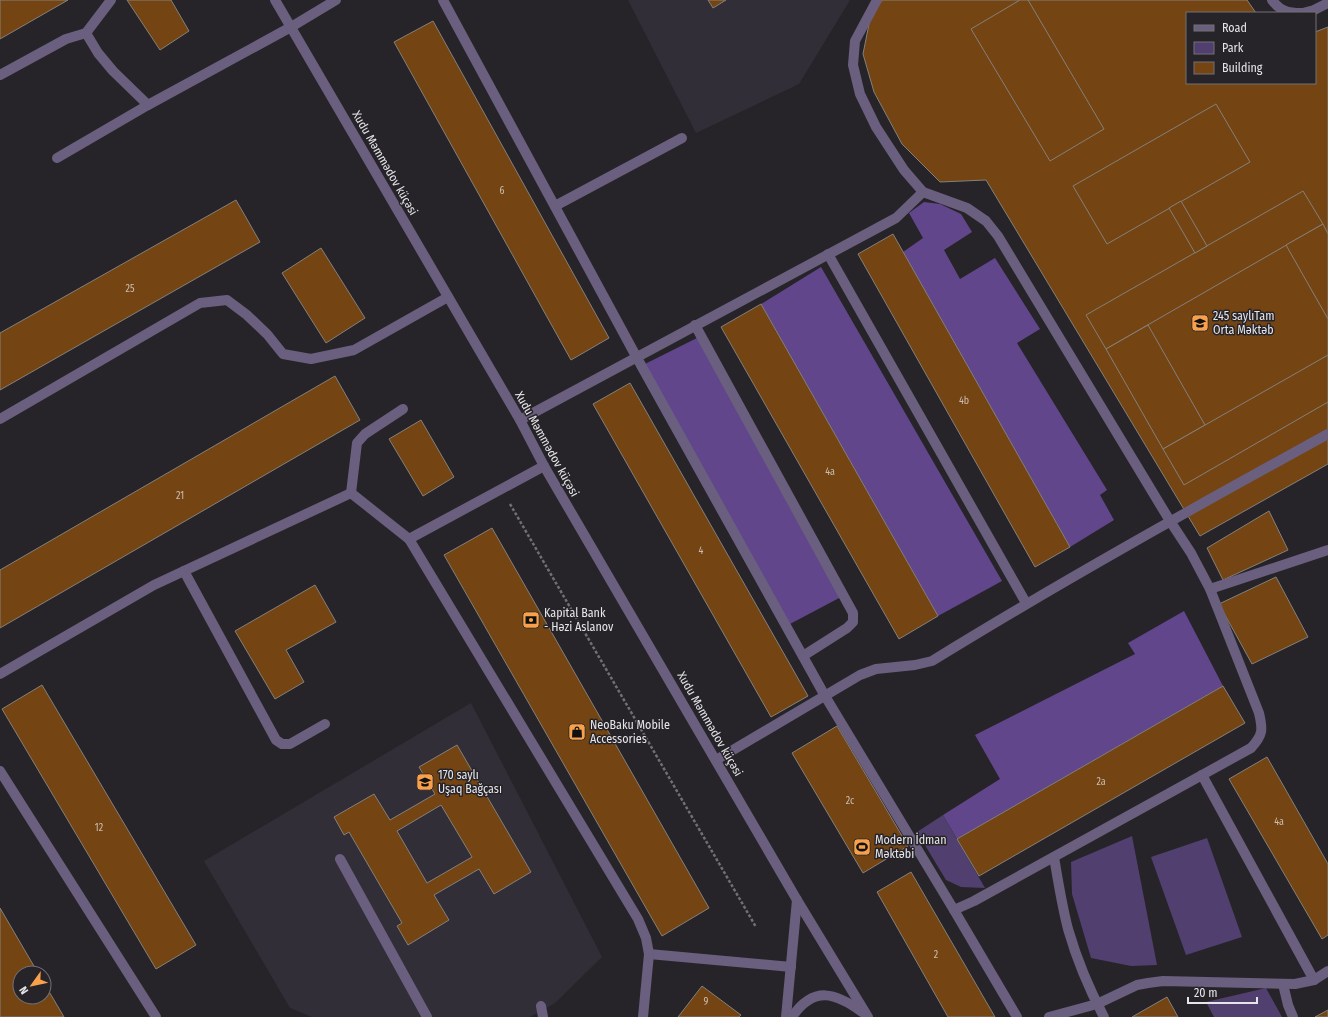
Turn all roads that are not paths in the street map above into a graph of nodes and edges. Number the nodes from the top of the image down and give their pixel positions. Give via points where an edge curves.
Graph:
1 (111, 0) edge
2 (275, 0) edge
3 (336, 0) edge
4 (443, 0) edge
5 (876, 0) edge
6 (1272, 0) edge
7 (1328, 4) edge
8 (1286, 12) edge
9 (1306, 12) edge
10 (291, 27) junction
11 (86, 33) junction
12 (0, 75) edge
13 (148, 105) junction
14 (682, 138) dead end
15 (57, 158) dead end
16 (923, 192) junction
17 (555, 206) junction
18 (828, 254) junction
19 (448, 297) junction
20 (695, 325) junction
21 (637, 358) junction
22 (403, 409) dead end
23 (0, 420) edge
24 (520, 420) junction
25 (1328, 434) edge
26 (544, 466) junction
27 (351, 493) junction
28 (1170, 521) junction
29 (409, 539) junction
30 (1328, 550) edge
31 (184, 571) junction
32 (1210, 589) junction
33 (1026, 603) junction
34 (803, 656) junction
35 (0, 674) edge
36 (825, 696) junction
37 (325, 724) dead end
38 (716, 760) junction
39 (0, 771) edge
40 (1202, 775) junction
41 (1054, 857) junction
42 (340, 859) dead end
43 (797, 900) junction
44 (954, 910) junction
45 (649, 954) junction
46 (791, 967) junction
47 (1328, 971) edge
48 (1314, 980) junction
49 (1284, 984) junction
50 (1097, 1004) junction
51 (541, 1006) dead end
52 (868, 1016) edge
53 (156, 1017) edge
54 (428, 1017) edge
55 (542, 1017) edge
56 (643, 1017) edge
57 (786, 1017) edge
58 (792, 1017) edge
59 (1017, 1017) edge
60 (1050, 1017) edge
61 (1104, 1017) edge
62 (1293, 1017) edge

1 - 11 street
2 - 10 street, Xudu Məmmədov küçəsi
3 - 10 street
4 - 17 street
5 - 16 street via 855,41 853,65 860,94 876,127 904,170
6 - 8 street
7 - 9 street
10 - 13 street
10 - 19 street, Xudu Məmmədov küçəsi
11 - 12 street via 66,39
11 - 13 street via 113,71
13 - 15 street
14 - 17 street
16 - 18 street via 896,218
16 - 28 street via 967,208 986,221 998,236
17 - 21 street
18 - 20 street
18 - 33 street
19 - 23 street via 354,350 311,359 283,354 267,334 227,300 200,303
19 - 24 street, Xudu Məmmədov küçəsi
20 - 21 street
20 - 34 street via 853,612 853,622 847,628
21 - 24 street
21 - 34 street
22 - 27 street via 364,434 357,443
24 - 26 street, Xudu Məmmədov küçəsi
25 - 28 street
26 - 29 street
26 - 38 street, Xudu Məmmədov küçəsi
27 - 29 street
27 - 31 street
28 - 32 street
28 - 33 street
29 - 45 street via 638,919
30 - 32 street
31 - 35 street via 154,585
31 - 37 street via 276,740 282,744 290,744
32 - 40 street via 1259,713 1262,727 1259,740 1251,748
33 - 36 street via 932,661 876,669 860,675
34 - 36 street
36 - 38 street
36 - 44 street
38 - 43 street, Xudu Məmmədov küçəsi
39 - 53 street
40 - 41 street
40 - 48 street
41 - 44 street
41 - 50 street via 1068,928
42 - 54 street
43 - 46 street
43 - 52 street, Xudu Məmmədov küçəsi
44 - 59 street
45 - 46 street
45 - 56 street
46 - 57 street
47 - 48 street
48 - 49 street
49 - 50 street via 1148,982
49 - 62 street
50 - 60 street
50 - 61 street
51 - 55 street
52 - 58 street via 841,998 830,995 808,1000

